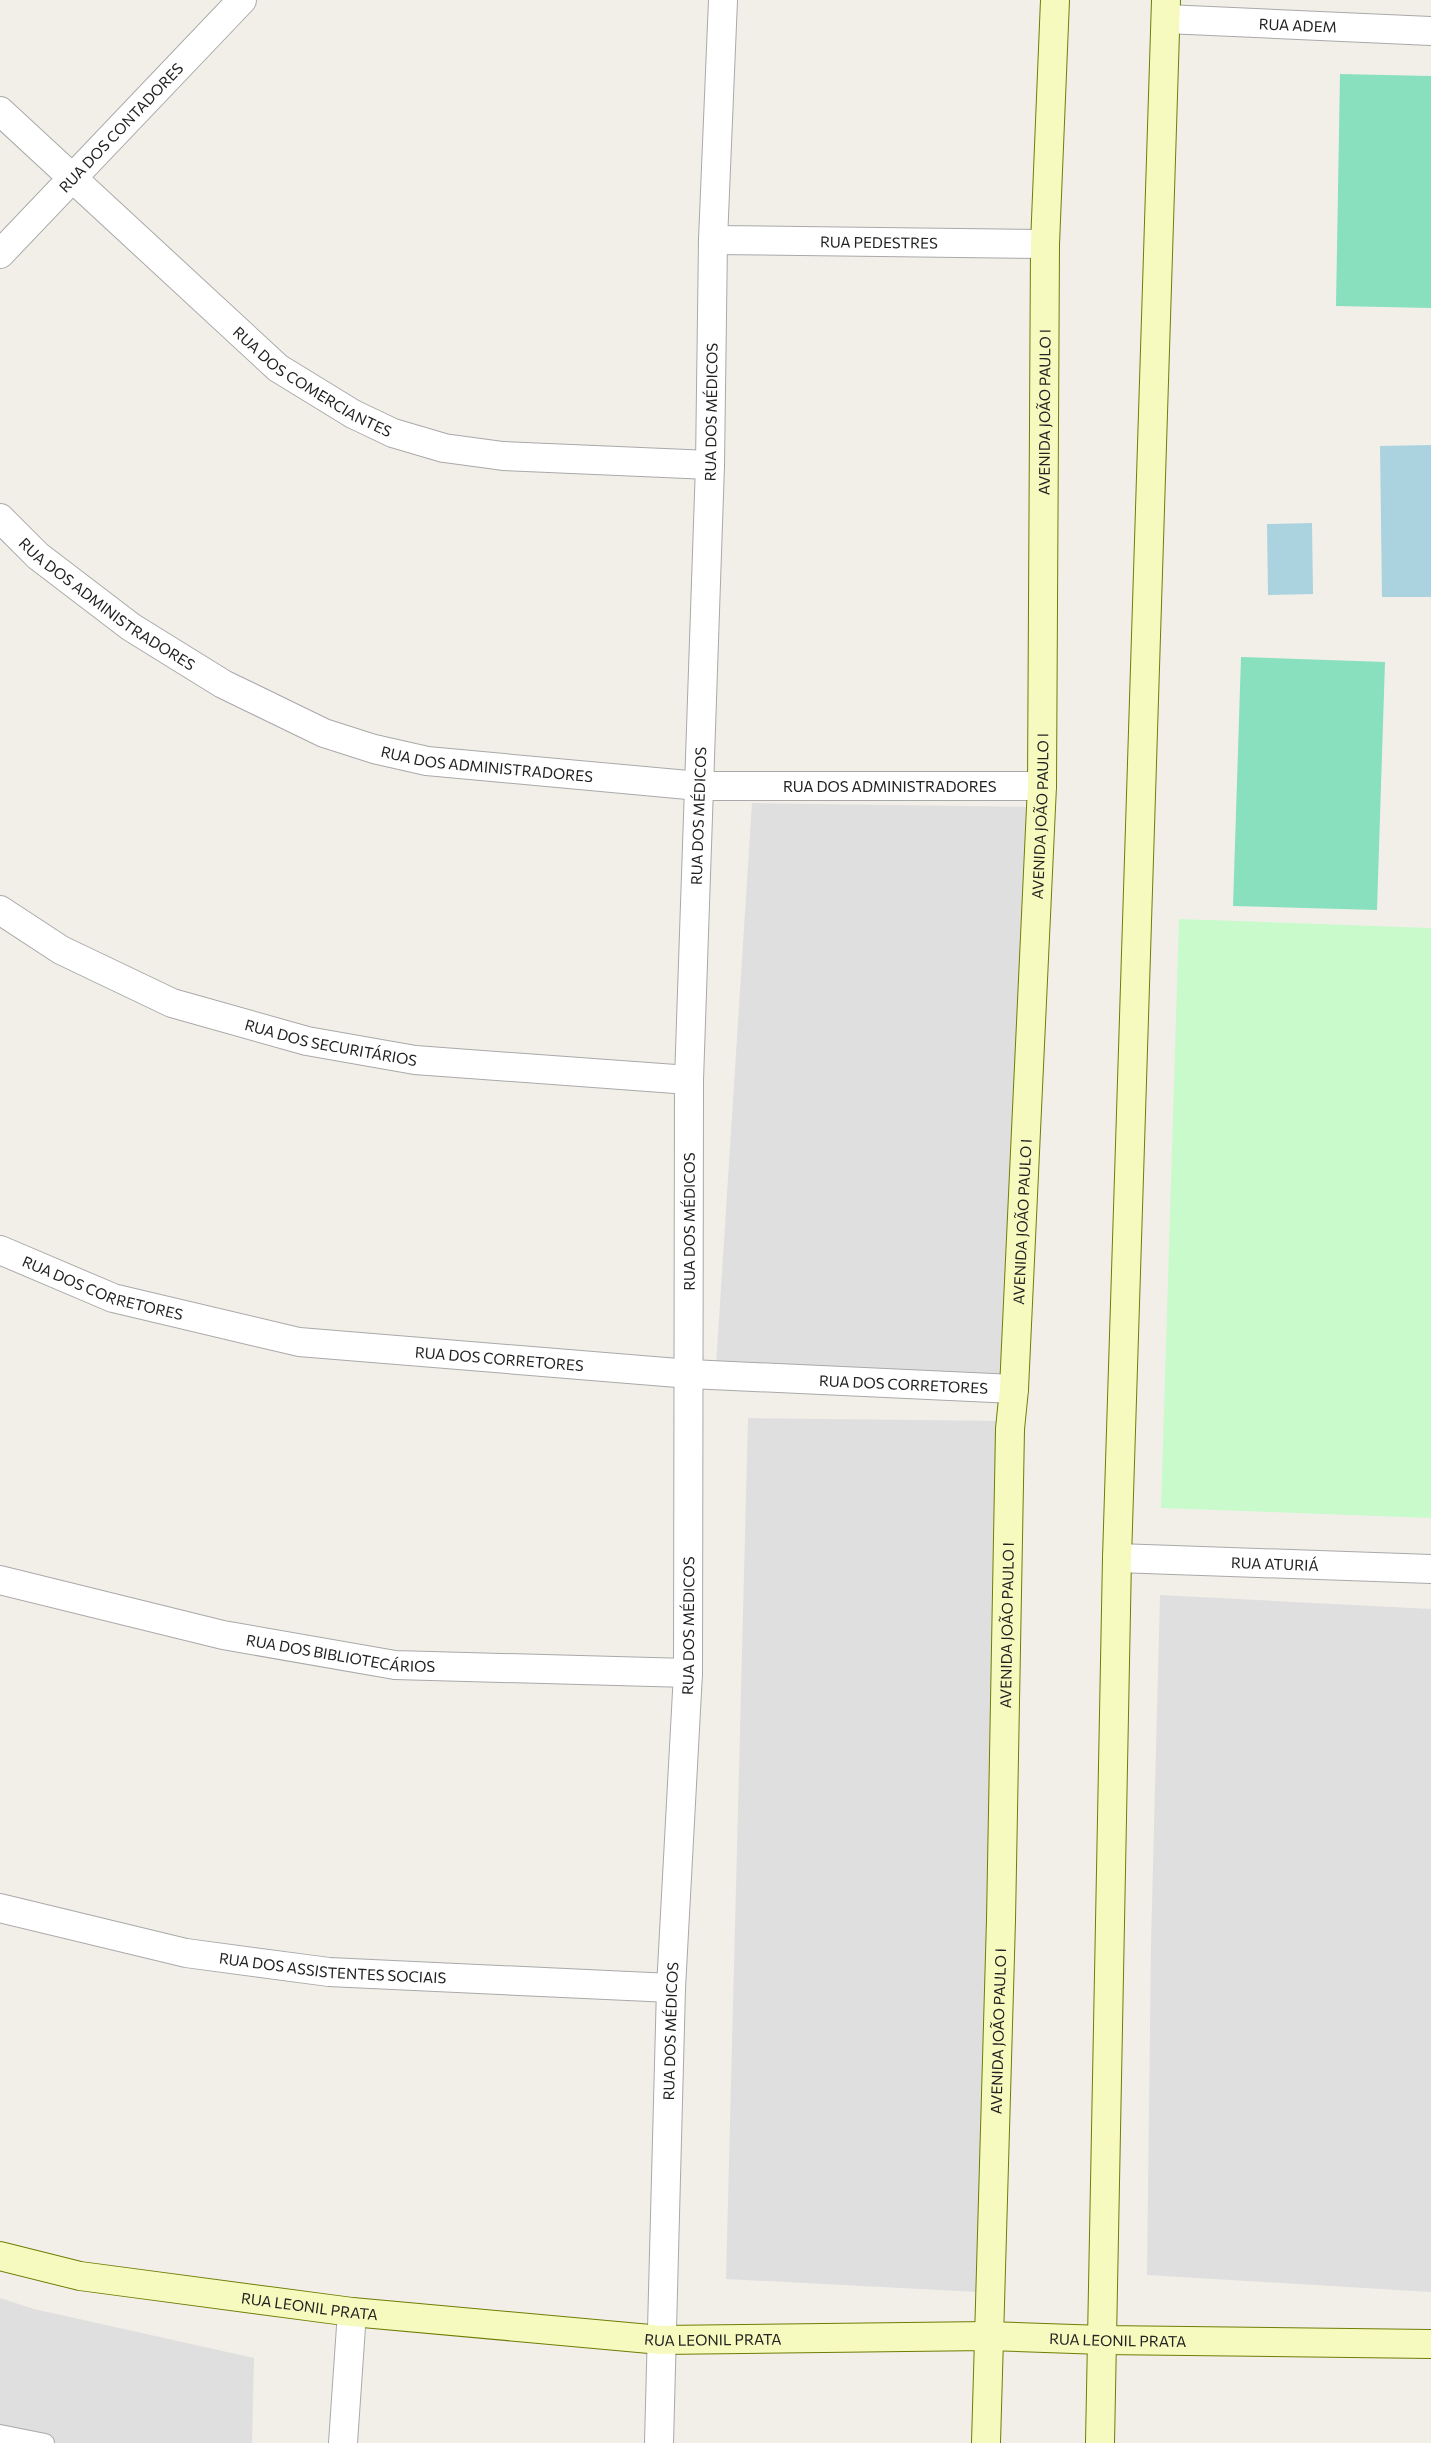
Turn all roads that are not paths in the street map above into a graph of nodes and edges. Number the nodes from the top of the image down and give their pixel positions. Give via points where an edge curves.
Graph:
1 (242, 0) edge
2 (723, 0) edge
3 (1055, 0) edge
4 (1166, 10) edge
5 (1431, 31) edge
6 (0, 111) edge
7 (74, 178) junction
8 (713, 240) junction
9 (1045, 244) junction
10 (0, 254) edge
11 (710, 466) junction
12 (0, 518) edge
13 (699, 786) junction
14 (1042, 786) junction
15 (0, 910) edge
16 (689, 1080) junction
17 (0, 1250) edge
18 (690, 1374) junction
19 (1014, 1389) junction
20 (1117, 1558) junction
21 (1431, 1569) edge
22 (0, 1580) edge
23 (688, 1673) junction
24 (0, 1908) edge
25 (671, 1988) junction
26 (0, 2256) edge
27 (352, 2312) junction
28 (988, 2336) junction
29 (661, 2340) junction
30 (1103, 2340) junction
31 (1431, 2344) edge
32 (0, 2434) edge
33 (44, 2443) edge
34 (343, 2443) edge
35 (659, 2443) edge
36 (986, 2443) edge
37 (1100, 2443) edge

1 - 7 street, RUA DOS CONTADORES
2 - 8 street, RUA DOS MÉDICOS
3 - 9 main road, AVENIDA JOÃO PAULO I
4 - 5 street, RUA ADEM
4 - 20 main road
6 - 7 street, RUA DOS COMERCIANTES
7 - 10 street, RUA DOS CONTADORES
7 - 11 street, RUA DOS COMERCIANTES via 278,368 353,414 393,433 444,448 504,456
8 - 9 street, RUA PEDESTRES
8 - 11 street, RUA DOS MÉDICOS
9 - 14 main road, AVENIDA JOÃO PAULO I
11 - 13 street, RUA DOS MÉDICOS
12 - 13 street, RUA DOS ADMINISTRADORES via 38,556 131,628 223,684 324,732 374,749 427,761
13 - 14 street, RUA DOS ADMINISTRADORES
13 - 16 street, RUA DOS MÉDICOS
14 - 19 main road, AVENIDA JOÃO PAULO I
15 - 16 street, RUA DOS SECURITÁRIOS via 61,950 172,1003 307,1041 415,1060
16 - 18 street, RUA DOS MÉDICOS
17 - 18 street, RUA DOS CORRETORES via 113,1298 299,1342
18 - 19 street, RUA DOS CORRETORES
18 - 23 street, RUA DOS MÉDICOS
19 - 28 main road, AVENIDA JOÃO PAULO I via 1010,1429 1001,1920
20 - 21 street, RUA ATURIÁ
20 - 30 main road
22 - 23 street, RUA DOS BIBLIOTECÁRIOS via 223,1636 395,1665
23 - 25 street, RUA DOS MÉDICOS
24 - 25 street, RUA DOS ASSISTENTES SOCIAIS via 186,1953 329,1972
25 - 29 street, RUA DOS MÉDICOS
26 - 27 main road, RUA LEONIL PRATA via 80,2276
27 - 29 main road, RUA LEONIL PRATA
27 - 34 street
28 - 29 main road, RUA LEONIL PRATA
28 - 30 main road, RUA LEONIL PRATA
28 - 36 main road, AVENIDA JOÃO PAULO I
29 - 35 street, RUA DOS MÉDICOS
30 - 31 main road, RUA LEONIL PRATA
30 - 37 main road
32 - 33 lane

